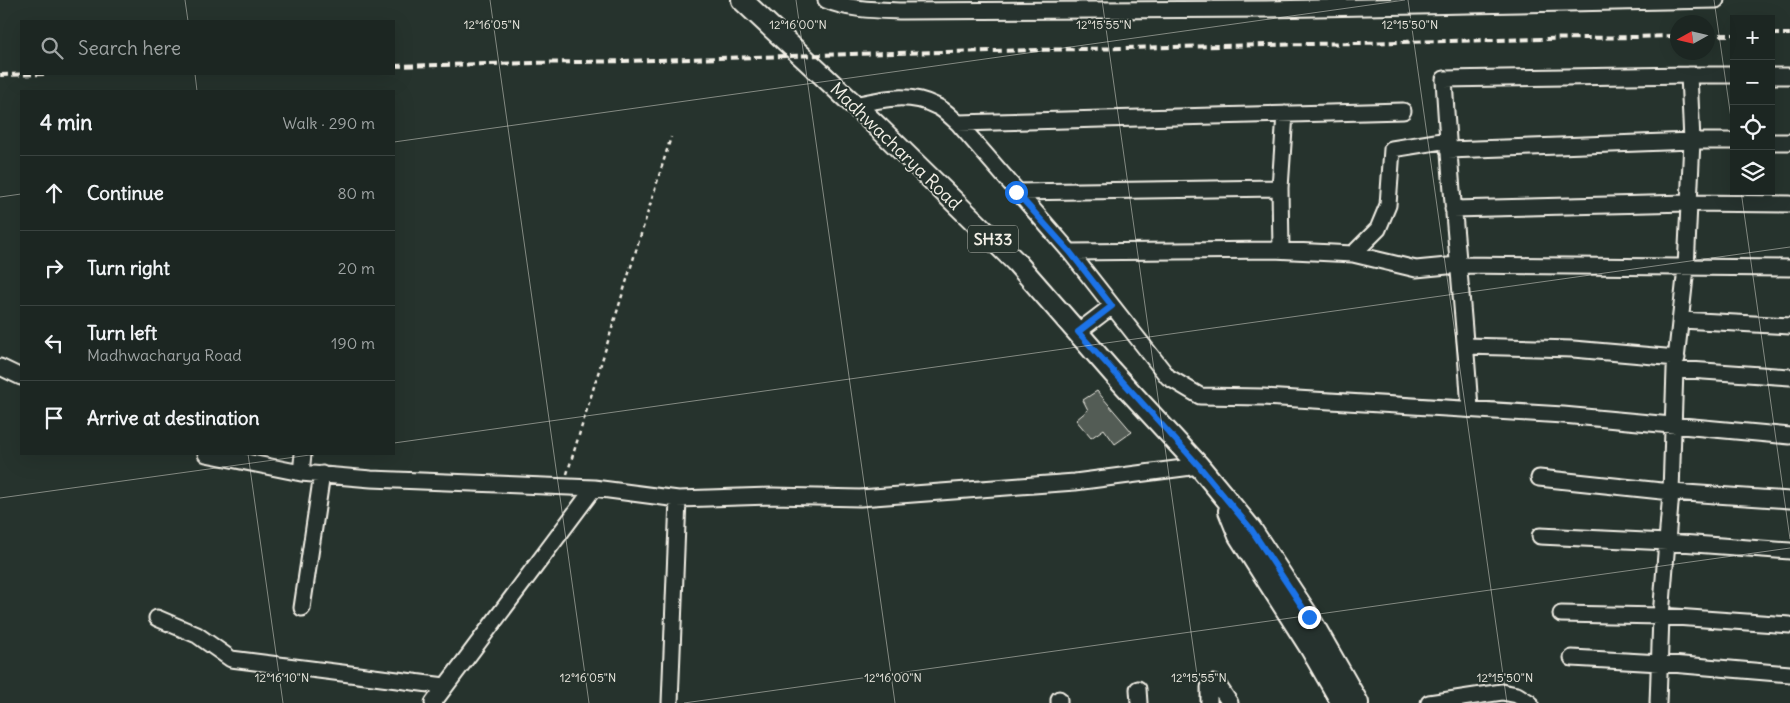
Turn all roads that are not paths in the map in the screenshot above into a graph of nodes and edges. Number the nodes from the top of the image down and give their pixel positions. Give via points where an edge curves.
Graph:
1 (742, 0) edge
2 (826, 0) edge
3 (1716, 0) edge
4 (1690, 75) junction
5 (1730, 75) edge
6 (1775, 76) edge
7 (1790, 76) edge
8 (854, 104) junction
9 (1403, 111) dead end
10 (1285, 114) junction
11 (958, 123) junction
12 (1692, 141) junction
13 (1730, 142) edge
14 (1775, 142) edge
15 (1790, 142) edge
16 (1448, 145) junction
17 (1280, 188) junction
18 (1016, 192) junction
19 (1688, 203) junction
20 (1790, 204) edge
21 (1453, 209) junction
22 (1273, 250) junction
23 (1070, 252) junction
24 (1352, 254) junction
25 (1458, 265) junction
26 (1686, 268) junction
27 (1790, 268) edge
28 (1112, 306) junction
29 (1681, 320) junction
30 (1790, 326) edge
31 (1078, 332) junction
32 (1466, 346) junction
33 (1676, 363) junction
34 (0, 367) edge
35 (20, 377) edge
36 (1790, 377) edge
37 (1470, 409) junction
38 (1674, 424) junction
39 (1790, 436) edge
40 (211, 455) edge
41 (303, 455) edge
42 (1199, 466) junction
43 (301, 473) junction
44 (322, 474) junction
45 (1539, 478) dead end
46 (594, 488) junction
47 (1671, 492) junction
48 (1224, 498) junction
49 (678, 499) junction
50 (1790, 500) edge
51 (1540, 536) dead end
52 (1667, 542) junction
53 (1790, 551) edge
54 (302, 608) dead end
55 (1561, 614) dead end
56 (1661, 616) junction
57 (157, 618) dead end
58 (1790, 625) edge
59 (1572, 658) dead end
60 (1660, 663) junction
61 (1790, 674) edge
62 (445, 686) junction
63 (433, 703) edge
64 (670, 703) edge
65 (1209, 703) edge
66 (1230, 703) edge
67 (1342, 703) edge
68 (1358, 703) edge
69 (1429, 703) edge
70 (1530, 703) edge
71 (1658, 703) edge

1 - 8 main road, Madhwacharya Road / SH33
2 - 3 street via 869,9 912,11 1266,9
4 - 5 street
4 - 12 street
4 - 16 street via 1444,79
6 - 7 street
8 - 11 street via 885,98 914,98 937,106
8 - 31 main road, Madhwacharya Road / SH33 via 1016,262
9 - 10 street
10 - 11 street
10 - 17 street
11 - 18 street
12 - 13 street
12 - 16 street
12 - 19 street
14 - 15 street
16 - 21 street
16 - 24 street via 1392,149 1388,205 1378,229
17 - 18 street
17 - 22 street via 1281,250
18 - 23 street
19 - 20 street
19 - 21 street
19 - 26 street
21 - 25 street
22 - 23 street
22 - 24 street
23 - 28 street
24 - 25 street via 1416,269
25 - 26 street
25 - 32 street
26 - 27 street
26 - 29 street
28 - 31 street
28 - 37 street via 1168,377 1200,396
29 - 30 street
29 - 33 street
31 - 42 main road, Madhwacharya Road / SH33
32 - 33 street via 1573,349
32 - 37 street
33 - 36 street
33 - 38 street
34 - 35 street
37 - 38 street
38 - 39 street
38 - 47 street
40 - 43 street
41 - 43 street
42 - 48 main road, Madhwacharya Road / SH33
42 - 49 street via 1075,482 860,498
43 - 44 street
44 - 46 street
44 - 54 street
45 - 47 street
46 - 49 street
46 - 62 street
47 - 50 street
47 - 52 street
48 - 67 main road, Madhwacharya Road / SH33 via 1239,536
48 - 68 main road, Madhwacharya Road via 1251,529 1309,617
49 - 64 street
51 - 52 street
52 - 53 street
52 - 56 street
55 - 56 street
56 - 58 street
56 - 60 street
57 - 62 street via 197,635 231,659
59 - 60 street
60 - 61 street
60 - 71 street
62 - 63 street
65 - 66 street via 1209,687 1213,683 1218,685
69 - 70 street via 1502,692 1517,695

